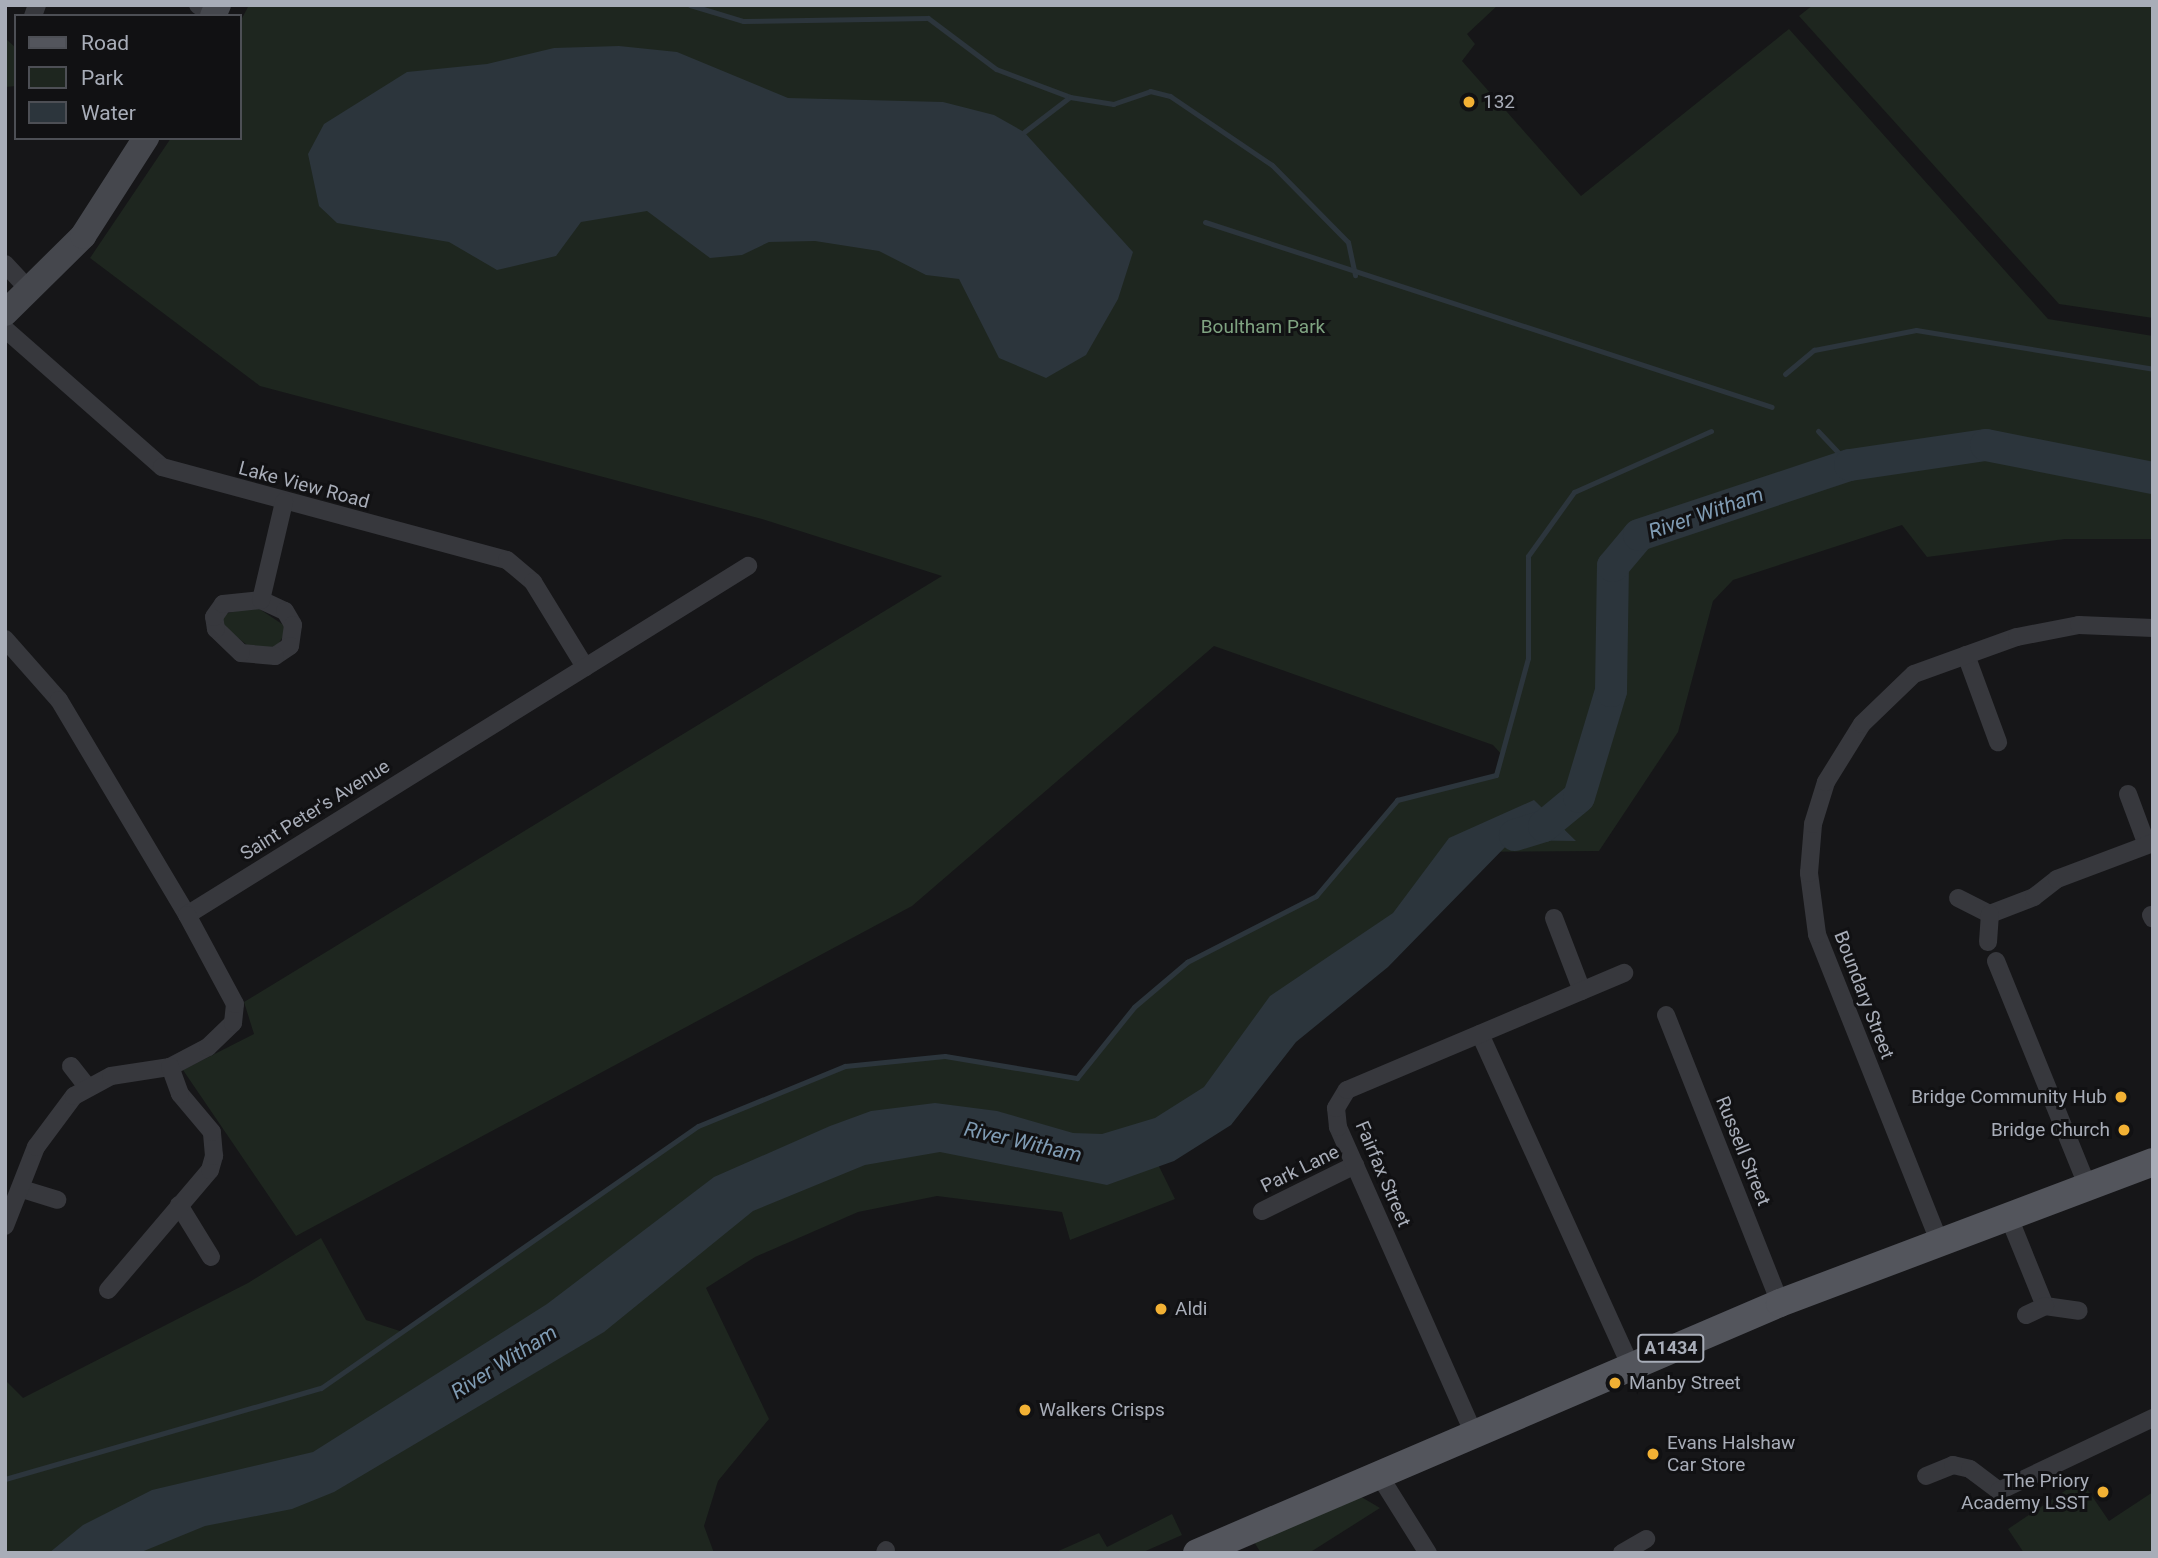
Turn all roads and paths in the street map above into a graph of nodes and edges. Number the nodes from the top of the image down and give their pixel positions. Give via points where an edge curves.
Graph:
1 (145, 140) edge
2 (5, 264) edge
3 (29, 290) junction
4 (5, 313) edge
5 (5, 329) edge
6 (284, 502) junction
7 (748, 566) dead end
8 (261, 600) junction
9 (2153, 628) edge
10 (5, 639) edge
11 (1966, 655) junction
12 (585, 667) junction
13 (1998, 742) dead end
14 (2128, 794) dead end
15 (2150, 844) edge
16 (1958, 898) dead end
17 (1990, 914) junction
18 (187, 915) junction
19 (1554, 918) dead end
20 (1988, 942) dead end
21 (1996, 961) dead end
22 (1624, 973) dead end
23 (1582, 991) junction
24 (1666, 1015) dead end
25 (1480, 1034) junction
26 (71, 1066) dead end
27 (170, 1067) junction
28 (86, 1085) junction
29 (2153, 1162) edge
30 (1355, 1165) junction
31 (2087, 1185) junction
32 (22, 1189) junction
33 (57, 1200) dead end
34 (179, 1205) junction
35 (1262, 1210) dead end
36 (2008, 1215) junction
37 (5, 1226) edge
38 (1939, 1241) junction
39 (211, 1257) dead end
40 (108, 1290) dead end
41 (1780, 1303) junction
42 (2046, 1306) junction
43 (2078, 1311) dead end
44 (2026, 1315) dead end
45 (1630, 1365) junction
46 (2153, 1418) edge
47 (1474, 1434) junction
48 (1379, 1475) junction
49 (1926, 1476) dead end
50 (1646, 1539) dead end
51 (1239, 1545) edge
52 (1197, 1553) edge
53 (1428, 1553) edge
54 (1622, 1553) edge

1 - 3 street via 83,236
2 - 3 street
3 - 4 street
5 - 6 street, Lake View Road via 149,460
6 - 8 street
6 - 12 street, Lake View Road via 507,560 533,582
7 - 12 street, Saint Peter's Avenue
8 - 8 street via 285,611 293,625 290,646 275,656 241,653 216,629 214,617 223,604
9 - 11 street, Boundary Street via 2079,625
10 - 18 street via 59,700
11 - 13 street
11 - 38 street, Boundary Street via 1914,674 1863,724 1826,782 1813,824 1809,873 1817,934
12 - 18 street, Saint Peter's Avenue
14 - 15 street
15 - 17 street via 2057,879 2034,897
16 - 17 street
17 - 20 street
18 - 27 street via 237,1014 223,1035
19 - 23 street
21 - 31 street
22 - 23 street, Fairfax Street
23 - 25 street, Fairfax Street
24 - 41 street, Russell Street
25 - 30 street, Fairfax Street via 1348,1090 1336,1108
25 - 45 street
26 - 28 street
27 - 28 street
27 - 34 street via 180,1094 207,1121 215,1142 210,1170
28 - 32 street via 47,1128
29 - 31 main road, A1434
30 - 35 street, Park Lane
30 - 47 street, Fairfax Street
31 - 36 main road, A1434
32 - 33 street
32 - 37 street
34 - 39 street
34 - 40 street
36 - 38 main road, A1434
36 - 42 street
38 - 41 main road, A1434
41 - 45 main road, A1434
42 - 43 street
42 - 44 street
45 - 47 main road, A1434
46 - 49 street via 1999,1491 1970,1469 1952,1465
47 - 48 main road, A1434
48 - 51 main road, A1434
48 - 53 street
50 - 54 street
51 - 52 main road, A1434

